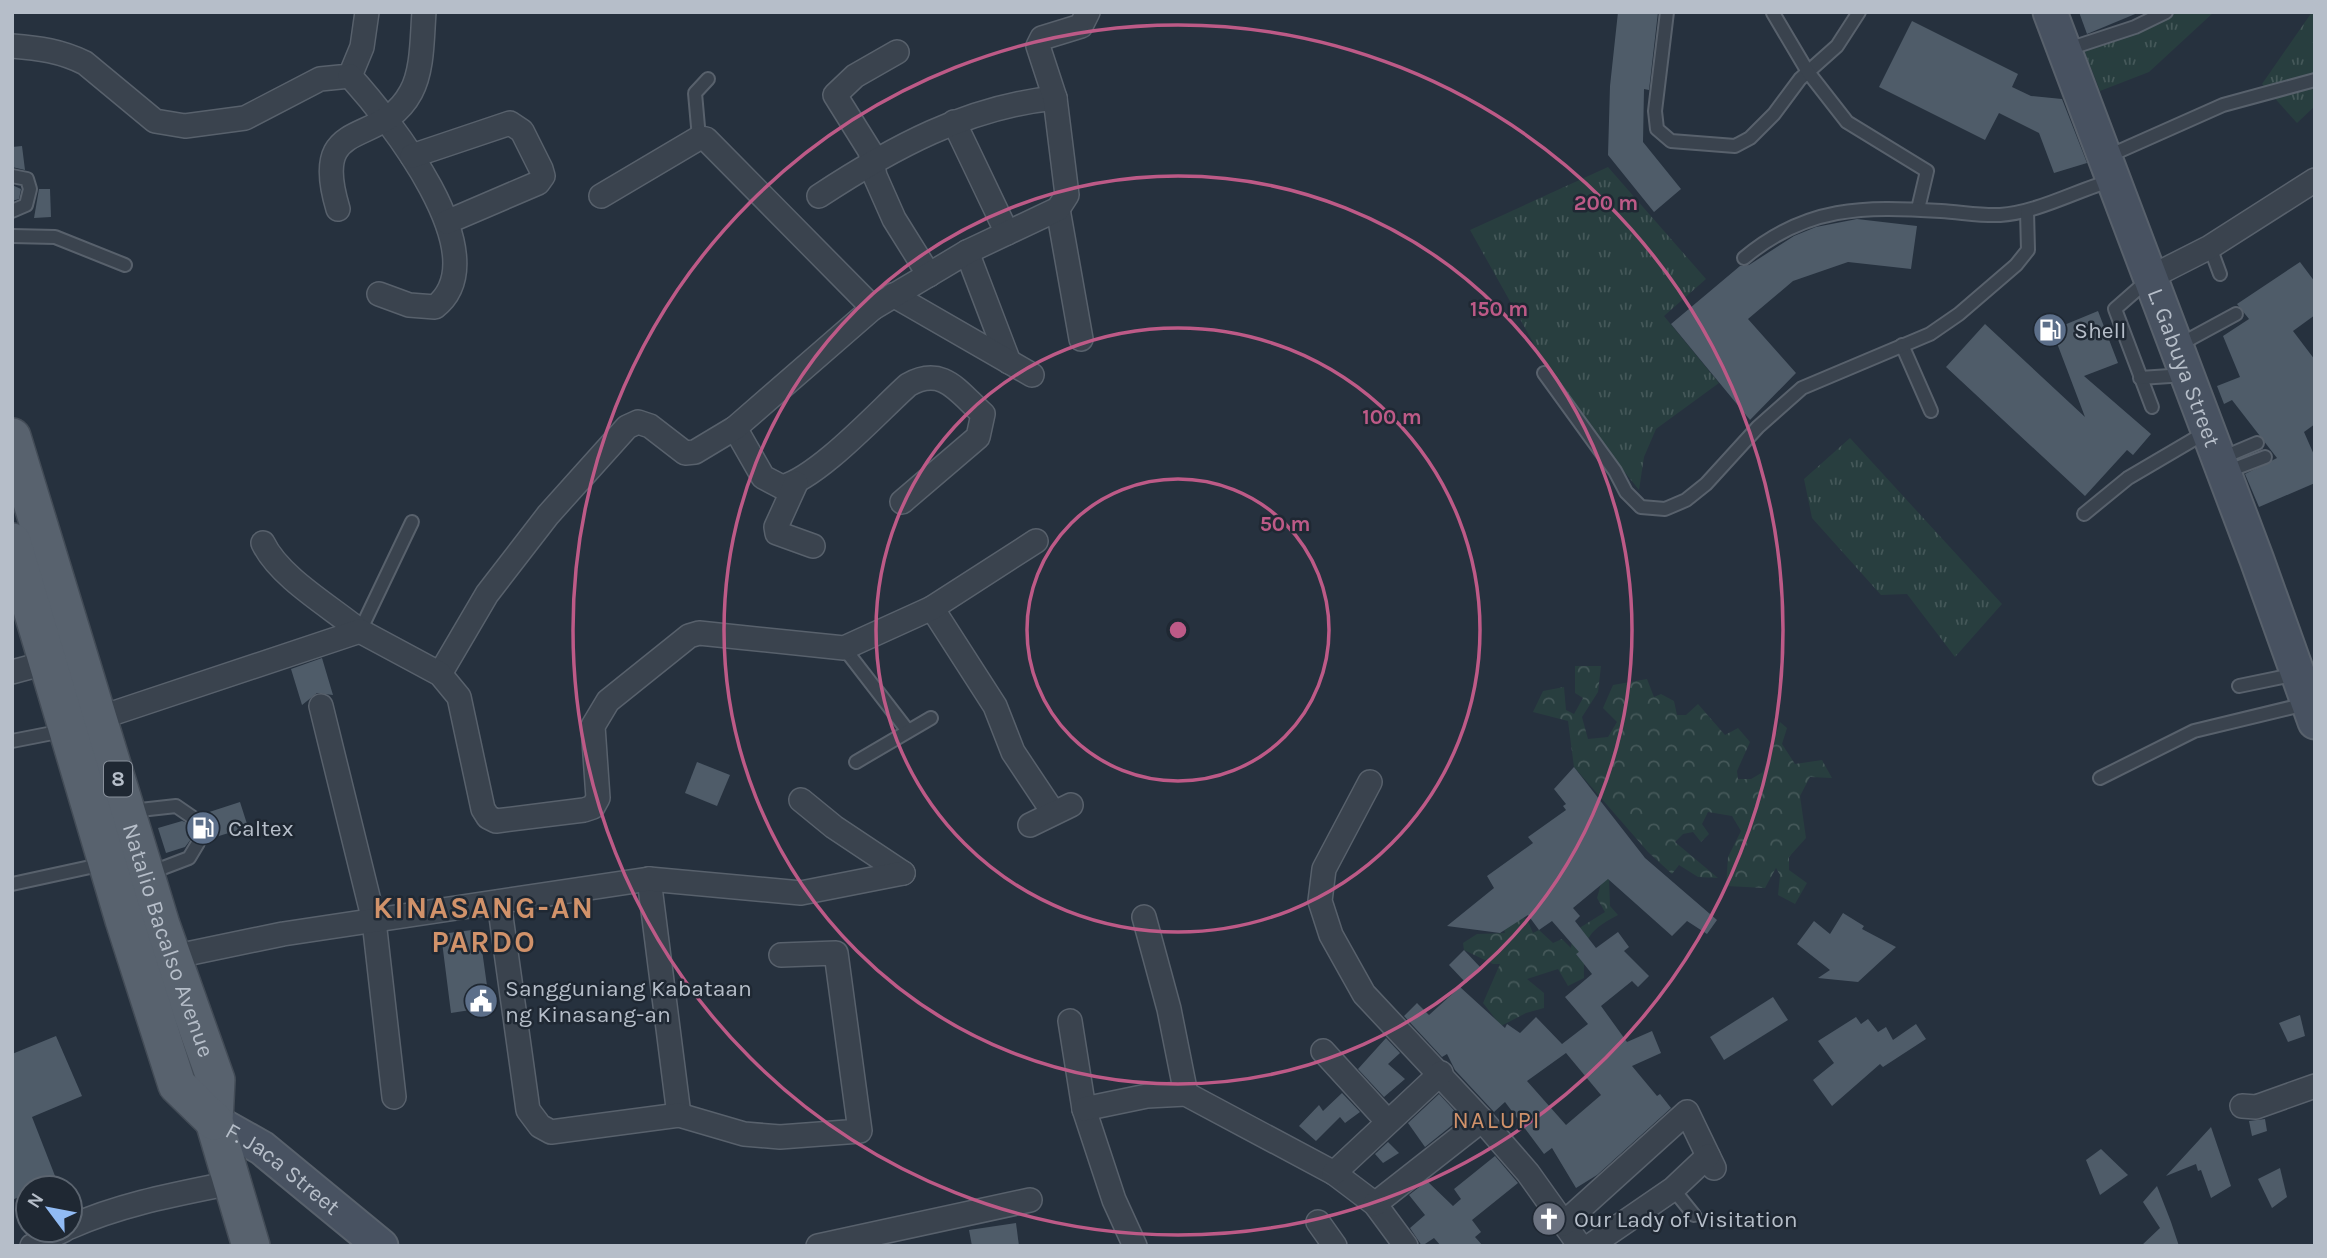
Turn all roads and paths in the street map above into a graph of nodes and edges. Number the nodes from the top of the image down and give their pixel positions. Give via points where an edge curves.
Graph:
1 (367, 12) edge
2 (424, 12) edge
3 (1088, 12) edge
4 (1667, 12) edge
5 (1768, 12) edge
6 (1859, 12) edge
7 (2050, 12) edge
8 (2166, 12) edge
9 (1774, 13) edge
10 (12, 46) edge
11 (897, 52) dead end
12 (2065, 52) junction
13 (1808, 72) junction
14 (350, 76) junction
15 (708, 79) dead end
16 (2315, 80) edge
17 (1055, 98) junction
18 (387, 118) junction
19 (954, 122) junction
20 (699, 138) junction
21 (412, 156) junction
22 (873, 161) junction
23 (2109, 168) junction
24 (12, 176) edge
25 (2315, 180) edge
26 (601, 196) dead end
27 (819, 196) dead end
28 (338, 209) dead end
29 (1058, 209) junction
30 (1918, 209) junction
31 (12, 211) edge
32 (2027, 211) junction
33 (447, 222) junction
34 (1007, 233) junction
35 (12, 236) edge
36 (2210, 247) junction
37 (967, 252) junction
38 (1744, 257) dead end
39 (125, 265) dead end
40 (2220, 274) dead end
41 (929, 275) junction
42 (2151, 278) junction
43 (379, 293) dead end
44 (893, 295) junction
45 (873, 308) junction
46 (2236, 314) dead end
47 (1081, 339) dead end
48 (1902, 345) junction
49 (2182, 360) junction
50 (1009, 362) junction
51 (1544, 373) dead end
52 (1032, 375) dead end
53 (2140, 378) junction
54 (2152, 407) dead end
55 (1931, 411) dead end
56 (735, 428) junction
57 (12, 437) edge
58 (2258, 443) dead end
59 (2217, 454) junction
60 (2265, 457) dead end
61 (796, 484) junction
62 (902, 502) dead end
63 (2084, 514) dead end
64 (412, 522) dead end
65 (1036, 541) dead end
66 (12, 542) edge
67 (263, 543) dead end
68 (813, 546) dead end
69 (932, 608) junction
70 (360, 631) junction
71 (844, 648) junction
72 (49, 663) junction
73 (12, 672) edge
74 (440, 674) junction
75 (2239, 686) dead end
76 (2306, 700) edge
77 (321, 706) dead end
78 (930, 718) dead end
79 (84, 724) junction
80 (908, 731) junction
81 (12, 741) edge
82 (856, 762) dead end
83 (2100, 778) dead end
84 (1370, 782) dead end
85 (801, 800) dead end
86 (128, 811) junction
87 (192, 817) dead end
88 (1030, 825) dead end
89 (198, 843) dead end
90 (109, 864) junction
91 (146, 874) junction
92 (649, 879) junction
93 (12, 884) edge
94 (499, 902) junction
95 (1144, 917) dead end
96 (374, 921) junction
97 (781, 955) dead end
98 (172, 957) junction
99 (1070, 1021) dead end
100 (1323, 1051) dead end
101 (1441, 1073) junction
102 (2315, 1086) edge
103 (1186, 1094) junction
104 (394, 1097) dead end
105 (2242, 1107) dead end
106 (1084, 1109) junction
107 (678, 1115) junction
108 (1482, 1120) junction
109 (214, 1121) junction
110 (1388, 1122) junction
111 (1334, 1173) junction
112 (231, 1183) junction
113 (1673, 1189) junction
114 (1031, 1200) dead end
115 (1375, 1204) junction
116 (1694, 1214) dead end
117 (84, 1221) edge
118 (1318, 1222) dead end
119 (1563, 1224) junction
120 (919, 1236) edge
121 (866, 1241) edge
122 (251, 1246) edge
123 (381, 1246) edge
124 (818, 1246) edge
125 (1135, 1246) edge
126 (1335, 1246) edge
127 (1406, 1246) edge
128 (1580, 1246) edge
129 (1590, 1246) edge

1 - 14 street via 362,47
2 - 18 street via 411,93
3 - 17 street via 1081,26 1042,38 1038,46
4 - 13 lane via 1655,111 1657,129 1671,141 1735,146 1774,114
5 - 9 lane
6 - 13 lane via 1837,46
7 - 12 street, L. Gabuya Street
8 - 12 lane
9 - 13 lane
10 - 14 street via 48,49 78,60 146,115 165,124 185,126 245,118 320,79
11 - 22 street via 855,76 835,95
12 - 23 street, L. Gabuya Street
13 - 30 lane via 1847,122 1927,171
14 - 18 street
15 - 20 lane via 695,93
16 - 23 lane via 2223,104
17 - 19 street via 1002,106
17 - 29 street via 1067,195
18 - 21 street
18 - 28 street via 352,136 331,156 329,171
19 - 22 street
19 - 34 street
20 - 26 street
20 - 45 street via 713,144
21 - 33 street
21 - 33 street via 510,123 522,131 541,169 538,183
22 - 27 street
22 - 41 street via 880,192
23 - 32 lane
23 - 42 street, L. Gabuya Street
24 - 31 lane via 27,179 30,189 26,205
25 - 36 street
29 - 34 street
29 - 47 street
30 - 32 lane via 1998,215
30 - 38 lane via 1822,214 1768,238
32 - 48 lane via 2028,250 2016,265 1959,314 1930,334
33 - 43 street via 456,259 444,300 435,307 410,305
34 - 37 street
35 - 39 lane via 55,237
36 - 40 lane
36 - 42 street
37 - 41 street
37 - 50 street
41 - 44 street
42 - 49 street, L. Gabuya Street
42 - 53 lane via 2115,309
44 - 45 street
44 - 50 street
45 - 56 street
46 - 49 lane
48 - 51 lane via 1802,388 1706,484 1665,509 1641,507 1626,492
48 - 55 lane
49 - 53 lane
49 - 59 street, L. Gabuya Street
50 - 52 street
53 - 54 lane
56 - 61 street via 763,477 782,487
56 - 74 street via 695,452 685,453 650,426 638,422 627,427 548,514 494,584
57 - 79 main road, Natalio Bacalso Avenue / 8
58 - 59 lane
59 - 60 lane
59 - 63 lane via 2128,478
59 - 76 street, L. Gabuya Street
61 - 62 street via 908,385 924,376 943,378 983,414 978,438
61 - 68 street via 777,533
64 - 70 lane
65 - 69 street
66 - 72 main road, Natalio Bacalso Avenue / 8
67 - 70 street via 286,573
69 - 71 street
69 - 88 street via 995,706 1013,752 1062,808
70 - 74 street
70 - 79 street
71 - 74 street via 712,633 689,636 598,714 593,726 598,798 593,807 496,821 483,809 459,696
71 - 80 lane
72 - 73 street
72 - 79 main road, Natalio Bacalso Avenue / 8
75 - 76 lane
76 - 83 lane via 2194,731
77 - 96 street
78 - 80 lane
79 - 81 lane
79 - 86 main road, Natalio Bacalso Avenue / 8
79 - 90 main road, Natalio Bacalso Avenue / 8
80 - 82 lane
84 - 101 street via 1324,869 1320,901 1364,995
85 - 92 street via 903,873 801,893
86 - 87 lane via 176,806
86 - 91 main road, Natalio Bacalso Avenue / 8
89 - 91 lane via 189,858
90 - 93 lane
90 - 109 main road, Natalio Bacalso Avenue / 8 via 177,1085
91 - 98 main road, Natalio Bacalso Avenue / 8
92 - 94 street
92 - 107 street
94 - 96 street
94 - 107 street via 528,1110 540,1126 551,1132
95 - 103 street
96 - 98 street
96 - 104 street
97 - 107 street via 836,953 859,1131 780,1137 744,1134
98 - 109 main road, Natalio Bacalso Avenue / 8 via 215,1080
99 - 106 street
100 - 110 street
101 - 108 street
101 - 110 street
102 - 105 street via 2256,1107
103 - 106 street via 1147,1096
103 - 111 street
106 - 125 street via 1114,1200
108 - 115 street
108 - 119 street via 1528,1173
109 - 112 main road, Natalio Bacalso Avenue / 8
109 - 123 street, F. Jaca Street via 261,1148
110 - 111 street
111 - 115 street
112 - 117 street via 156,1198
112 - 122 main road, Natalio Bacalso Avenue / 8
113 - 116 lane
113 - 119 street via 1711,1162 1687,1112
113 - 129 street
114 - 120 street
115 - 127 street
118 - 126 street
119 - 128 street
120 - 121 street
121 - 124 street

